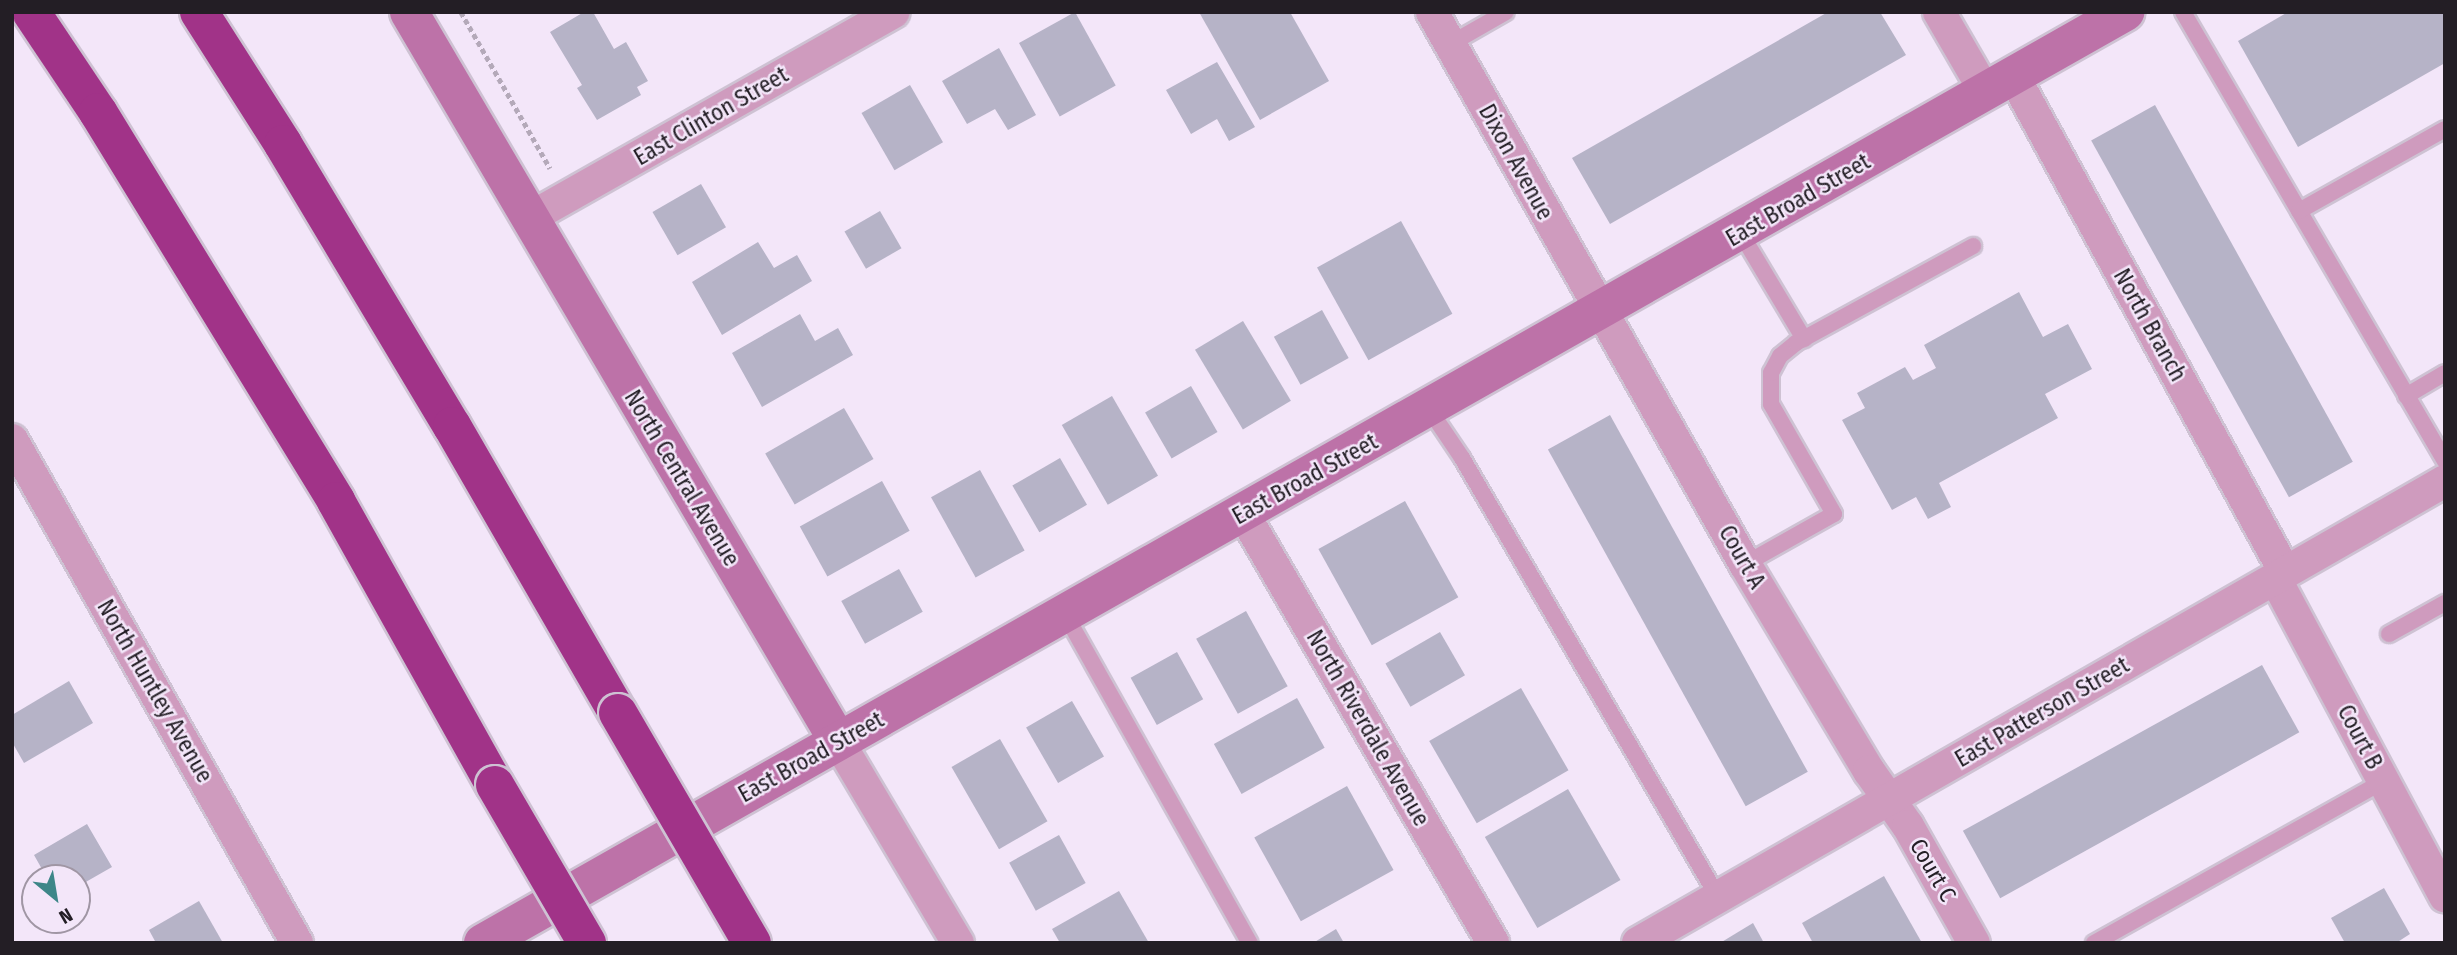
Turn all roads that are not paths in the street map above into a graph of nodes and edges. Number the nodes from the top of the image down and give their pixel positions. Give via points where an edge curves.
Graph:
1 (31, 12) edge
2 (199, 12) edge
3 (409, 12) edge
4 (894, 12) edge
5 (1432, 12) edge
6 (1506, 12) edge
7 (1938, 12) edge
8 (2125, 12) edge
9 (2183, 12) edge
10 (1450, 44) junction
11 (2000, 85) junction
12 (2445, 129) edge
13 (2299, 211) junction
14 (528, 219) junction
15 (1740, 232) junction
16 (1973, 246) dead end
17 (1601, 311) junction
18 (1804, 340) junction
19 (2445, 373) edge
20 (2406, 396) junction
21 (1429, 409) junction
22 (12, 440) edge
23 (2445, 461) edge
24 (2445, 481) edge
25 (1243, 513) junction
26 (1745, 564) junction
27 (2280, 575) junction
28 (2445, 603) edge
29 (1065, 614) junction
30 (2389, 634) dead end
31 (838, 741) junction
32 (2384, 781) junction
33 (1891, 799) junction
34 (2445, 896) edge
35 (1718, 897) junction
36 (297, 943) edge
37 (484, 943) edge
38 (587, 943) edge
39 (751, 943) edge
40 (958, 943) edge
41 (1250, 943) edge
42 (1493, 943) edge
43 (1638, 943) edge
44 (1974, 943) edge
45 (2094, 943) edge

1 - 38 highway, bridge via 98,112 336,501
2 - 39 highway, bridge via 445,414
3 - 14 street, North Central Avenue
4 - 14 street, East Clinton Street
5 - 10 street, Dixon Avenue
6 - 10 lane
7 - 11 street, North Branch
8 - 11 street, East Broad Street
9 - 13 lane
10 - 17 street, Dixon Avenue
11 - 15 street, East Broad Street
11 - 27 street, North Branch
12 - 13 lane
13 - 20 lane
14 - 31 street, North Central Avenue
15 - 17 street, East Broad Street
15 - 18 lane
16 - 18 lane
17 - 21 street, East Broad Street
17 - 26 street, Court A
18 - 26 lane via 1780,356 1771,373 1771,404 1834,514
19 - 20 lane
20 - 23 lane
21 - 25 street, East Broad Street
21 - 35 lane
22 - 36 street, North Huntley Avenue
24 - 27 street, East Patterson Street
25 - 29 street, East Broad Street
25 - 42 street, North Riverdale Avenue
26 - 33 street, Court A via 1869,771
27 - 32 street, Court B
27 - 33 street, East Patterson Street
28 - 30 lane
29 - 31 street, East Broad Street
29 - 41 lane
31 - 37 street, East Broad Street
31 - 40 street, North Central Avenue
32 - 34 street, Court B
32 - 45 lane
33 - 35 street, East Patterson Street
33 - 44 street, Court C
35 - 43 street, East Patterson Street

